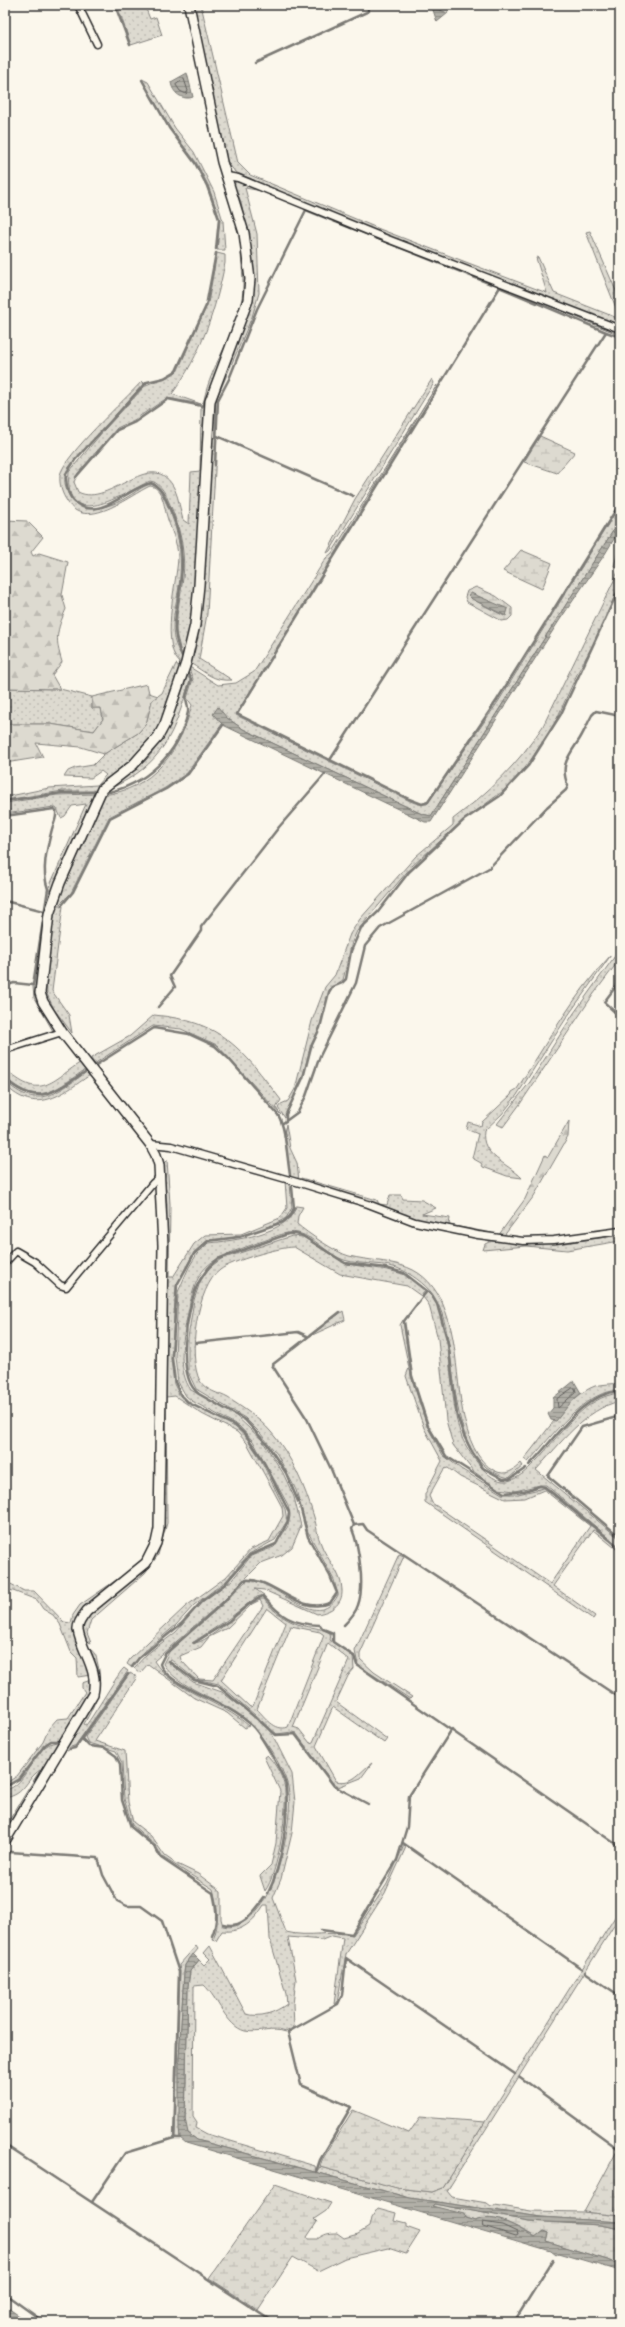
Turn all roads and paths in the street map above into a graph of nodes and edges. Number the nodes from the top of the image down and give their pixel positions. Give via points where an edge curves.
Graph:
1 (78, 5) edge
2 (189, 5) edge
3 (97, 44) dead end
4 (227, 176) junction
5 (620, 329) edge
6 (62, 1032) junction
7 (5, 1050) edge
8 (150, 1144) junction
9 (161, 1176) junction
10 (620, 1231) edge
11 (5, 1263) edge
12 (5, 1841) edge

1 - 3 street
2 - 4 street
4 - 5 street via 238,178
4 - 6 street via 244,233 249,291 247,308 210,401 195,626 186,663 165,724 142,757 102,789 53,900 49,914 40,993
6 - 7 street
6 - 8 street
8 - 9 street via 156,1155
8 - 10 street via 171,1146 300,1183 415,1222 483,1236 523,1241 554,1240
9 - 11 street via 66,1287 60,1285 35,1262 16,1252
9 - 12 street via 163,1252 159,1529 156,1543 146,1564 87,1611 81,1620 78,1629 92,1666 95,1685 93,1694

